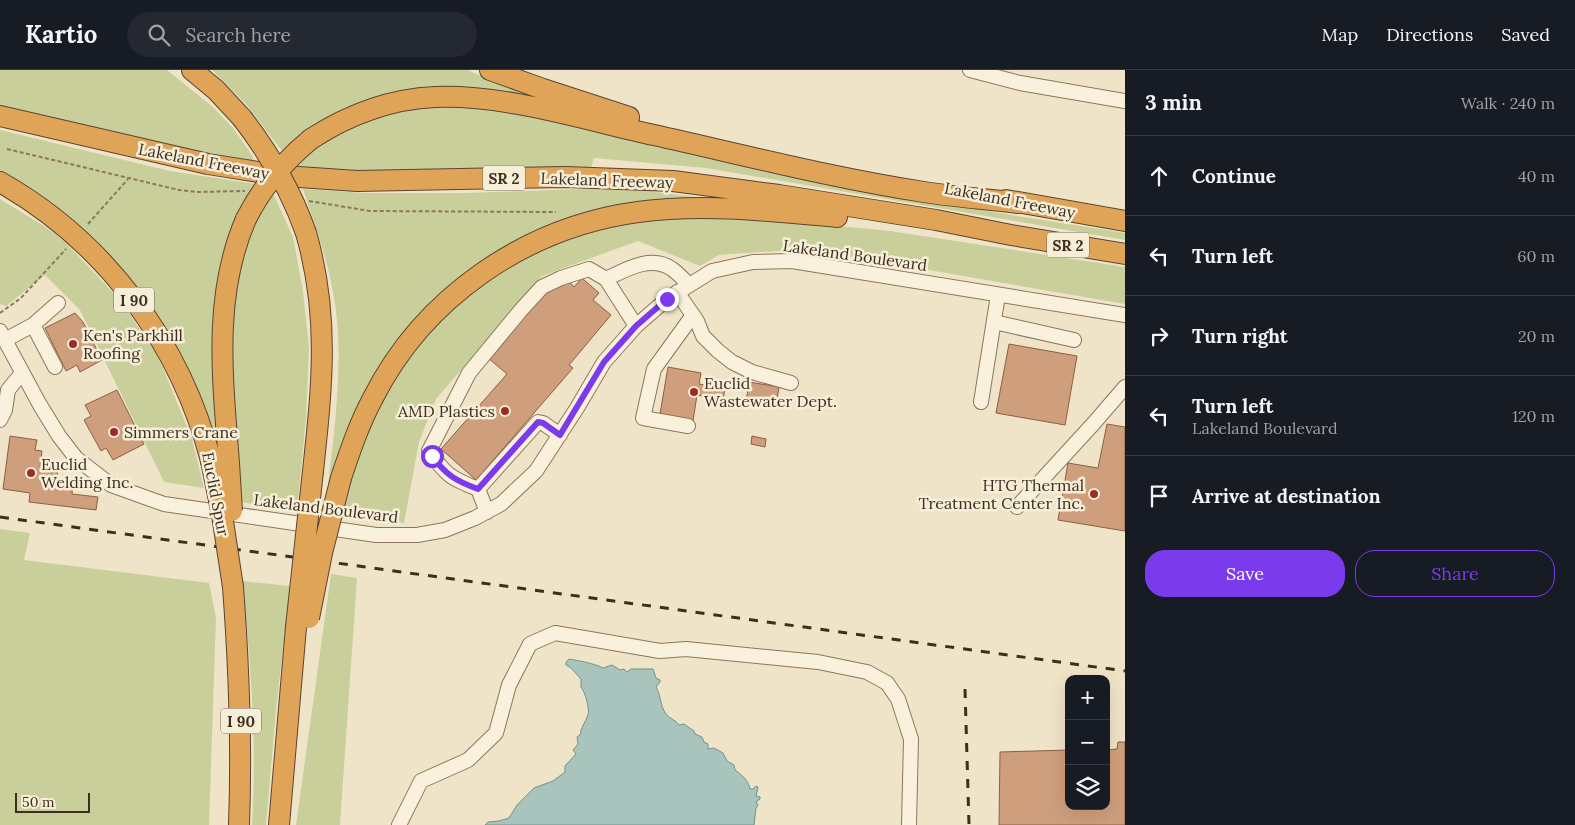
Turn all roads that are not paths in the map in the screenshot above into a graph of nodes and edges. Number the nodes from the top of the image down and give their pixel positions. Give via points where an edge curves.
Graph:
1 (192, 70) edge
2 (490, 70) edge
3 (970, 70) edge
4 (1125, 101) edge
5 (0, 116) edge
6 (0, 182) edge
7 (1018, 203) junction
8 (1125, 220) edge
9 (1011, 236) junction
10 (1125, 254) edge
11 (606, 278) junction
12 (683, 288) junction
13 (998, 295) junction
14 (58, 303) dead end
15 (1125, 315) edge
16 (693, 316) junction
17 (994, 322) junction
18 (33, 325) junction
19 (636, 326) junction
20 (2, 336) edge
21 (1074, 340) dead end
22 (55, 367) dead end
23 (22, 373) junction
24 (791, 383) dead end
25 (1125, 386) edge
26 (981, 402) dead end
27 (0, 420) edge
28 (688, 426) dead end
29 (560, 435) junction
30 (220, 462) junction
31 (478, 489) junction
32 (1017, 507) dead end
33 (487, 512) junction
34 (301, 627) junction
35 (239, 825) edge
36 (279, 825) edge
37 (399, 825) edge
38 (909, 825) edge

1 - 34 highway, bridge via 242,118 272,160 294,201 306,233 316,277 323,333 322,379
2 - 7 highway, Lakeland Freeway / SR 2 via 612,112 715,140
3 - 4 street via 1020,83
5 - 9 highway, Lakeland Freeway / SR 2 via 208,164 284,176 364,181 566,177 673,181 936,220
6 - 30 highway, Euclid Spur / I 90 via 68,230 131,296 162,340
7 - 8 highway, Lakeland Freeway / SR 2
7 - 30 highway, bridge via 925,192 850,178 531,107 474,99 436,97 393,103 352,116 311,139 287,160 258,196 246,219 231,264 223,316
9 - 10 highway, Lakeland Freeway / SR 2
9 - 34 highway, bridge via 843,217 703,208 616,216 556,234 516,252 461,289 420,329 373,397 341,478
11 - 12 street via 653,262 670,268
11 - 19 street
11 - 31 street via 589,269 542,287 469,373 428,451 443,471
12 - 13 street, Lakeland Boulevard via 712,272 753,262 792,261
12 - 16 street
12 - 19 street, Lakeland Boulevard
13 - 15 street, Lakeland Boulevard
13 - 17 street
14 - 18 street
16 - 24 street via 703,336 732,362 752,372
16 - 28 street via 654,369 643,418
17 - 21 street
17 - 26 street
18 - 20 street
18 - 22 street
19 - 29 street, Lakeland Boulevard via 604,362
20 - 23 street, Lakeland Boulevard
23 - 27 street via 8,390
23 - 33 street, Lakeland Boulevard via 58,436 76,458 111,485 164,504 376,535 417,535 444,530
25 - 32 street
29 - 31 street via 538,422
29 - 33 street, Lakeland Boulevard via 536,471 501,504
30 - 35 highway, I 90, bridge via 234,541 233,587 241,728
31 - 33 street
34 - 36 highway
37 - 38 street via 422,782 468,760 496,733 508,685 530,644 555,633 660,651 686,649 818,662 867,672 887,683 898,699 911,739

